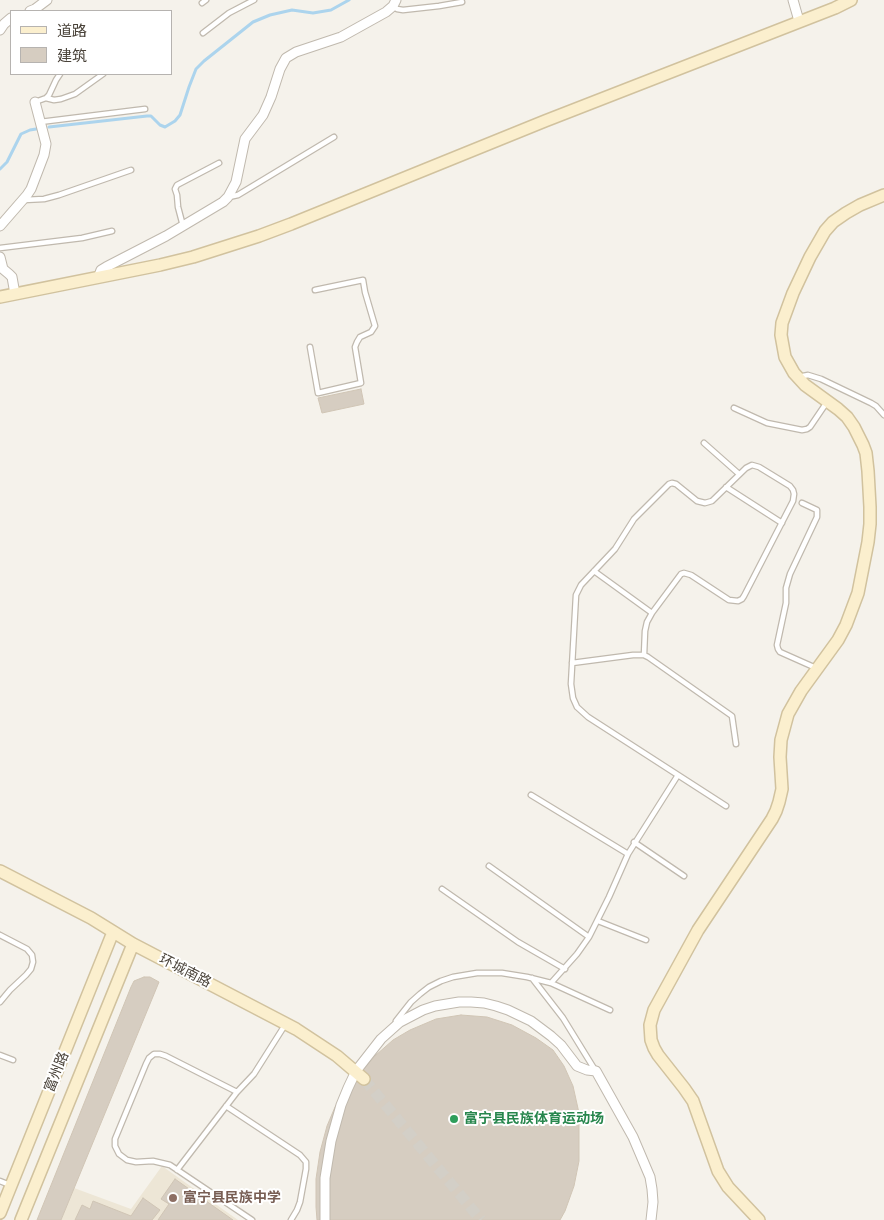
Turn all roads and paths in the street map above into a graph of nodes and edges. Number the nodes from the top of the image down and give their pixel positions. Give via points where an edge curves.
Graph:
1 (47, 0) edge
2 (254, 0) edge
3 (793, 0) edge
4 (851, 0) edge
5 (462, 2) dead end
6 (395, 3) edge
7 (32, 10) edge
8 (10, 19) edge
9 (799, 21) junction
10 (0, 30) edge
11 (203, 33) dead end
12 (59, 75) edge
13 (102, 75) edge
14 (46, 98) junction
15 (35, 102) joint
16 (145, 109) dead end
17 (40, 122) junction
18 (334, 137) dead end
19 (219, 163) dead end
20 (131, 170) dead end
21 (884, 195) edge
22 (228, 197) junction
23 (24, 200) junction
24 (0, 226) edge
25 (183, 226) junction
26 (112, 232) dead end
27 (0, 248) edge
28 (0, 257) edge
29 (98, 278) junction
30 (315, 290) dead end
31 (15, 294) junction
32 (0, 297) edge
33 (310, 347) dead end
34 (797, 377) junction
35 (828, 401) junction
36 (734, 408) dead end
37 (884, 415) edge
38 (704, 443) dead end
39 (739, 474) junction
40 (726, 487) junction
41 (802, 503) dead end
42 (782, 523) junction
43 (594, 571) junction
44 (652, 613) junction
45 (644, 655) junction
46 (572, 663) junction
47 (817, 668) junction
48 (736, 744) dead end
49 (678, 775) junction
50 (531, 795) dead end
51 (726, 806) dead end
52 (634, 842) junction
53 (628, 854) junction
54 (489, 866) dead end
55 (0, 871) edge
56 (684, 876) dead end
57 (442, 890) dead end
58 (598, 921) junction
59 (113, 932) junction
60 (0, 935) edge
61 (589, 937) junction
62 (646, 940) dead end
63 (132, 944) junction
64 (565, 969) junction
65 (531, 977) junction
66 (552, 983) junction
67 (0, 991) edge
68 (6, 994) junction
69 (0, 1002) edge
70 (610, 1010) dead end
71 (286, 1023) junction
72 (390, 1030) junction
73 (0, 1055) edge
74 (13, 1060) dead end
75 (596, 1071) junction
76 (360, 1075) junction
77 (237, 1092) junction
78 (226, 1106) junction
79 (177, 1170) junction
80 (0, 1181) edge
81 (11, 1185) junction
82 (0, 1213) edge
83 (21, 1220) edge
84 (252, 1220) edge
85 (291, 1220) edge
86 (325, 1220) edge
87 (651, 1220) edge
88 (759, 1220) edge

1 - 7 street
2 - 11 lane via 229,13
3 - 9 street
4 - 9 main road
5 - 6 lane via 402,10 397,9
6 - 22 street via 386,12 341,37 286,58 263,116 244,139 236,182
8 - 10 street
9 - 29 main road via 275,230 193,257
12 - 14 lane
13 - 14 lane via 75,94 54,100
14 - 15 lane
15 - 17 street
16 - 17 lane
17 - 23 street via 45,150
18 - 22 lane via 238,195
19 - 25 lane via 177,185 175,189
20 - 23 lane via 59,195
21 - 34 main road via 833,222 806,265 784,317 781,335 785,357
22 - 25 street
23 - 24 street
25 - 29 street via 101,270
26 - 27 lane
28 - 31 street via 2,269 12,277
29 - 31 main road
30 - 33 lane via 363,280 375,326 357,342 361,383 318,393
31 - 32 main road
34 - 35 main road
34 - 37 lane via 808,375 821,379 871,403
35 - 36 lane via 810,427 802,430 767,423
35 - 47 main road via 854,427 866,453 870,524 853,610 838,640
38 - 39 lane
39 - 40 lane
39 - 42 lane via 749,466 756,466 790,486 794,498
40 - 42 lane
40 - 43 lane via 705,504 676,484 669,484 634,519 615,549
41 - 47 lane via 817,510 817,517 790,574 777,645 780,652
42 - 44 lane via 742,600 730,600 684,573
43 - 44 lane
43 - 46 lane via 581,584 576,595
44 - 45 lane via 646,627
45 - 46 lane
45 - 48 lane via 732,716
46 - 49 lane via 572,694 580,711
47 - 88 main road via 796,698 785,723 780,748 782,789 776,811 689,944 654,1010 650,1024 654,1048 693,1101 718,1171 728,1187
49 - 51 lane
49 - 52 lane
50 - 53 lane
52 - 53 lane
52 - 56 lane
53 - 58 lane
54 - 61 lane
55 - 59 main road, 环城南路
57 - 64 lane via 518,942
58 - 61 lane
58 - 62 lane
59 - 63 main road, 环城南路
59 - 81 main road, 富州路
60 - 68 lane via 27,949 33,962 31,970
61 - 64 lane
63 - 71 main road, 环城南路
63 - 83 main road, 富州路
64 - 66 lane
65 - 66 lane
65 - 72 lane via 477,973 441,981 411,1002
65 - 75 lane via 563,1018
66 - 70 lane
67 - 68 lane
68 - 69 lane
71 - 76 main road, 环城南路
71 - 77 lane via 254,1074
72 - 75 street via 412,1015 435,1006 459,1002 484,1003 530,1021 551,1036 577,1066
72 - 76 street via 372,1050
73 - 74 lane
75 - 87 street via 633,1137 650,1177
76 - 86 street via 348,1088 331,1141
77 - 78 lane
77 - 79 lane via 166,1056 154,1054 149,1058 115,1146 127,1160 162,1162
78 - 79 lane
78 - 85 lane via 306,1162 300,1202
79 - 84 lane
80 - 81 lane
81 - 82 main road, 富州路

